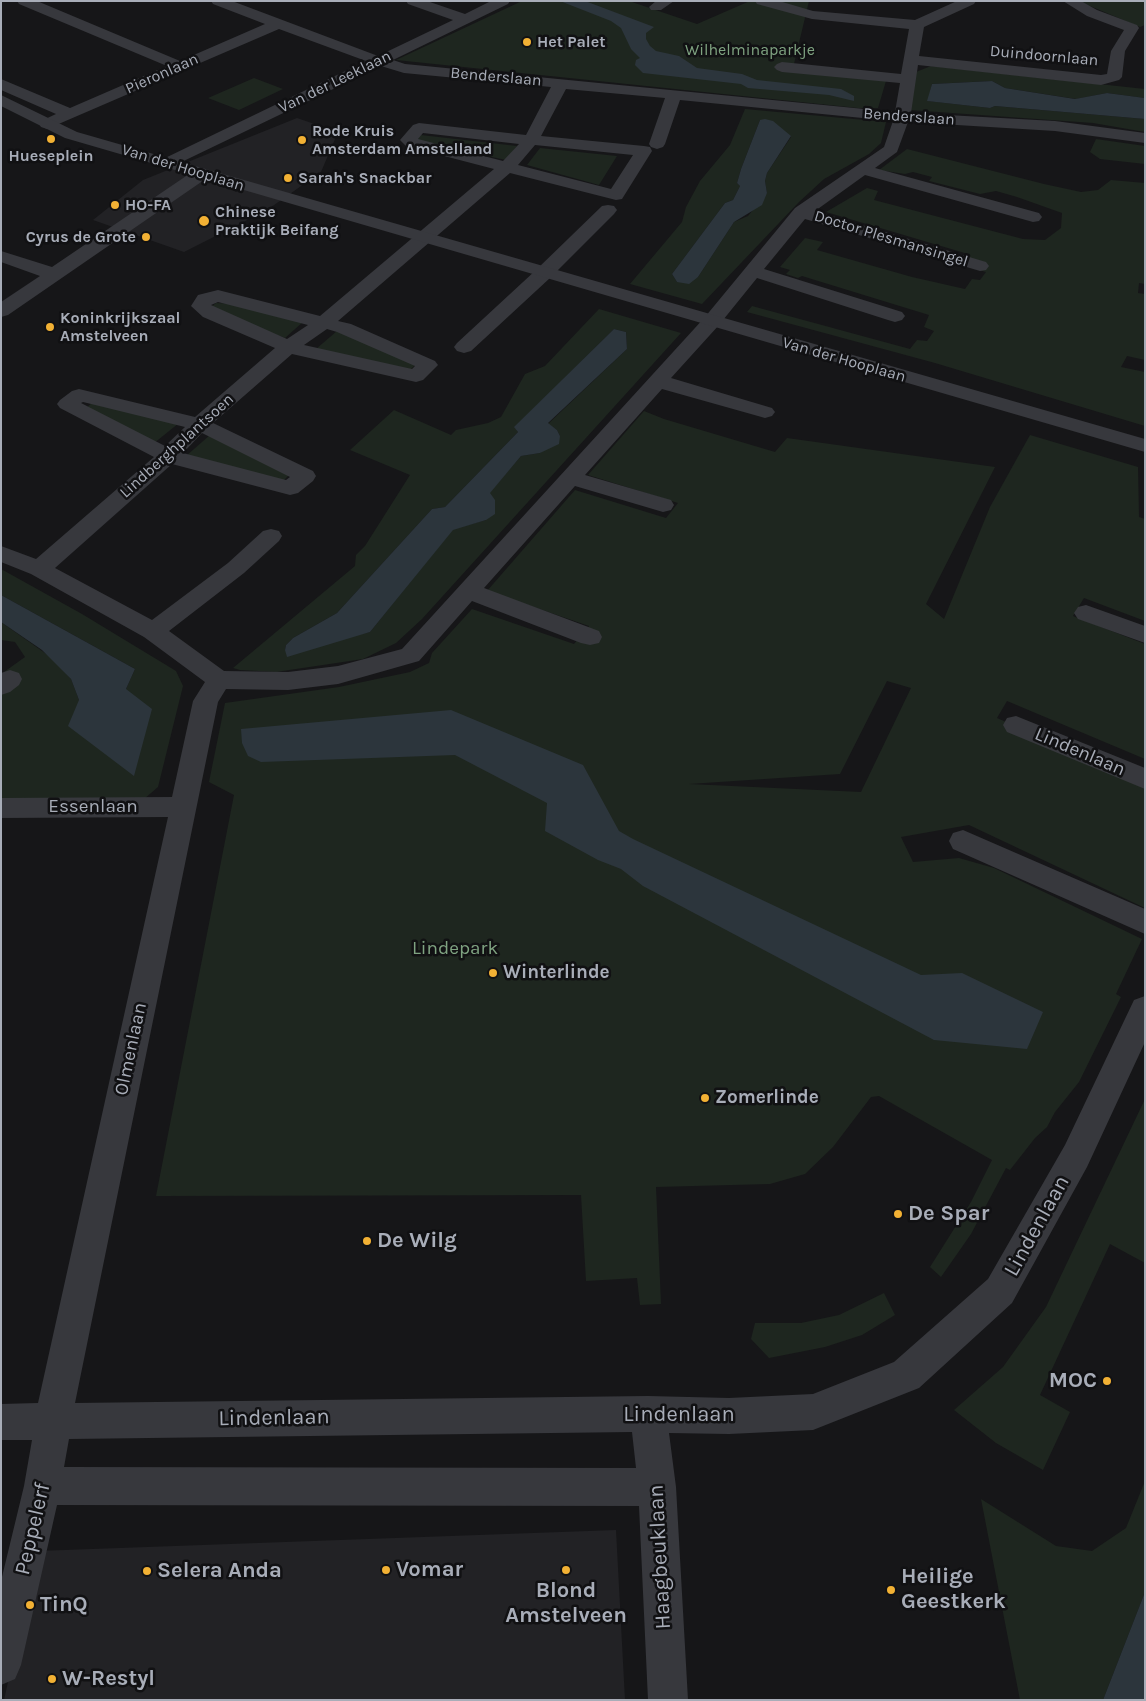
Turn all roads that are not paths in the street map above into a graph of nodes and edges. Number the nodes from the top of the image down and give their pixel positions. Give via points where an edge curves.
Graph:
1 (24, 1) edge
2 (218, 1) edge
3 (413, 1) edge
4 (503, 1) edge
5 (762, 1) edge
6 (969, 1) edge
7 (1070, 1) edge
8 (465, 19) junction
9 (277, 24) junction
10 (917, 25) junction
11 (379, 60) junction
12 (911, 60) junction
13 (180, 66) junction
14 (782, 68) dead end
15 (907, 79) junction
16 (561, 83) junction
17 (1, 84) edge
18 (674, 94) junction
19 (1, 100) edge
20 (69, 114) junction
21 (902, 118) junction
22 (47, 124) junction
23 (1145, 138) edge
24 (531, 140) junction
25 (657, 144) dead end
26 (168, 164) junction
27 (507, 167) junction
28 (862, 169) junction
29 (201, 174) junction
30 (608, 210) dead end
31 (801, 212) junction
32 (1033, 217) dead end
33 (425, 238) junction
34 (1, 256) edge
35 (980, 266) dead end
36 (752, 271) junction
37 (54, 274) junction
38 (543, 274) junction
39 (1, 311) edge
40 (895, 316) dead end
41 (325, 322) junction
42 (712, 322) junction
43 (288, 347) junction
44 (464, 347) dead end
45 (658, 381) junction
46 (764, 412) dead end
47 (199, 424) junction
48 (1145, 446) edge
49 (168, 456) junction
50 (570, 478) junction
51 (663, 506) dead end
52 (271, 536) dead end
53 (1, 553) edge
54 (39, 569) junction
55 (468, 591) junction
56 (1086, 613) dead end
57 (153, 631) junction
58 (1145, 635) edge
59 (590, 637) dead end
60 (219, 680) junction
61 (1016, 725) dead end
62 (1145, 779) edge
63 (184, 806) junction
64 (1, 808) edge
65 (963, 841) dead end
66 (1145, 922) edge
67 (1145, 1009) edge
68 (648, 1414) junction
69 (53, 1421) junction
70 (1, 1422) edge
71 (43, 1486) junction
72 (657, 1488) junction
73 (1, 1665) edge
74 (668, 1700) edge

1 - 13 street
2 - 9 street, Benderslaan
3 - 8 street
4 - 8 street, Van der Leeklaan
5 - 10 street via 812,15
6 - 10 street
7 - 12 street, Duindoornlaan via 1132,28 1118,51 1114,77 1101,80
8 - 11 street, Van der Leeklaan
9 - 11 street, Benderslaan
9 - 13 street, Pieronlaan
10 - 12 street, Doctor Plesmansingel
11 - 16 street, Benderslaan via 404,68 435,72
11 - 26 street, Van der Leeklaan
12 - 15 street, Doctor Plesmansingel
13 - 20 street, Pieronlaan
14 - 15 street
15 - 21 street, Doctor Plesmansingel
16 - 18 street, Benderslaan
16 - 24 street, Lindberghplantsoen
17 - 20 street
18 - 21 street, Benderslaan
18 - 25 street
19 - 22 street, Van der Hooplaan
20 - 22 street, Pieronlaan
21 - 23 street, Benderslaan via 1054,126
21 - 28 street, Doctor Plesmansingel via 891,149
22 - 26 street, Van der Hooplaan
24 - 27 street, Lindberghplantsoen
24 - 27 street via 419,128 408,140
24 - 27 street via 644,151 616,195
26 - 29 street, Van der Hooplaan
27 - 33 street, Lindberghplantsoen
28 - 31 street, Doctor Plesmansingel
28 - 32 street
29 - 33 street, Van der Hooplaan
29 - 37 street
30 - 38 street
31 - 35 street, Doctor Plesmansingel
31 - 36 street, Doctor Plesmansingel
33 - 38 street, Van der Hooplaan
33 - 41 street, Lindberghplantsoen
34 - 37 street
36 - 40 street
36 - 42 street, Doctor Plesmansingel
37 - 39 street
38 - 42 street, Van der Hooplaan
38 - 44 street
41 - 43 street, Lindberghplantsoen
41 - 43 street via 218,296 205,299 200,306
41 - 43 street via 428,365 416,376
42 - 45 street, Doctor Plesmansingel
42 - 48 street, Van der Hooplaan
43 - 47 street, Lindberghplantsoen
45 - 46 street
45 - 50 street, Doctor Plesmansingel
47 - 49 street, Lindberghplantsoen
47 - 49 street via 79,395 67,404
47 - 49 street via 305,476 290,488
49 - 54 street, Lindberghplantsoen
50 - 51 street
50 - 55 street, Doctor Plesmansingel
52 - 57 street via 236,568
53 - 54 street
54 - 57 street
55 - 59 street
55 - 60 street, Doctor Plesmansingel via 410,655 330,676 288,681
56 - 58 street
57 - 60 street
60 - 63 street, Olmenlaan via 206,701
61 - 62 street, Lindenlaan
63 - 64 street, Essenlaan
63 - 69 street, Olmenlaan
65 - 66 street
67 - 68 street, Lindenlaan via 1076,1156 1000,1291 906,1375 813,1412 728,1416
68 - 69 street, Lindenlaan
68 - 72 street, Haagbeuklaan
69 - 70 street, Lindenlaan
69 - 71 street, Peppelerf
71 - 72 street
71 - 73 street, Peppelerf
72 - 74 street, Haagbeuklaan

